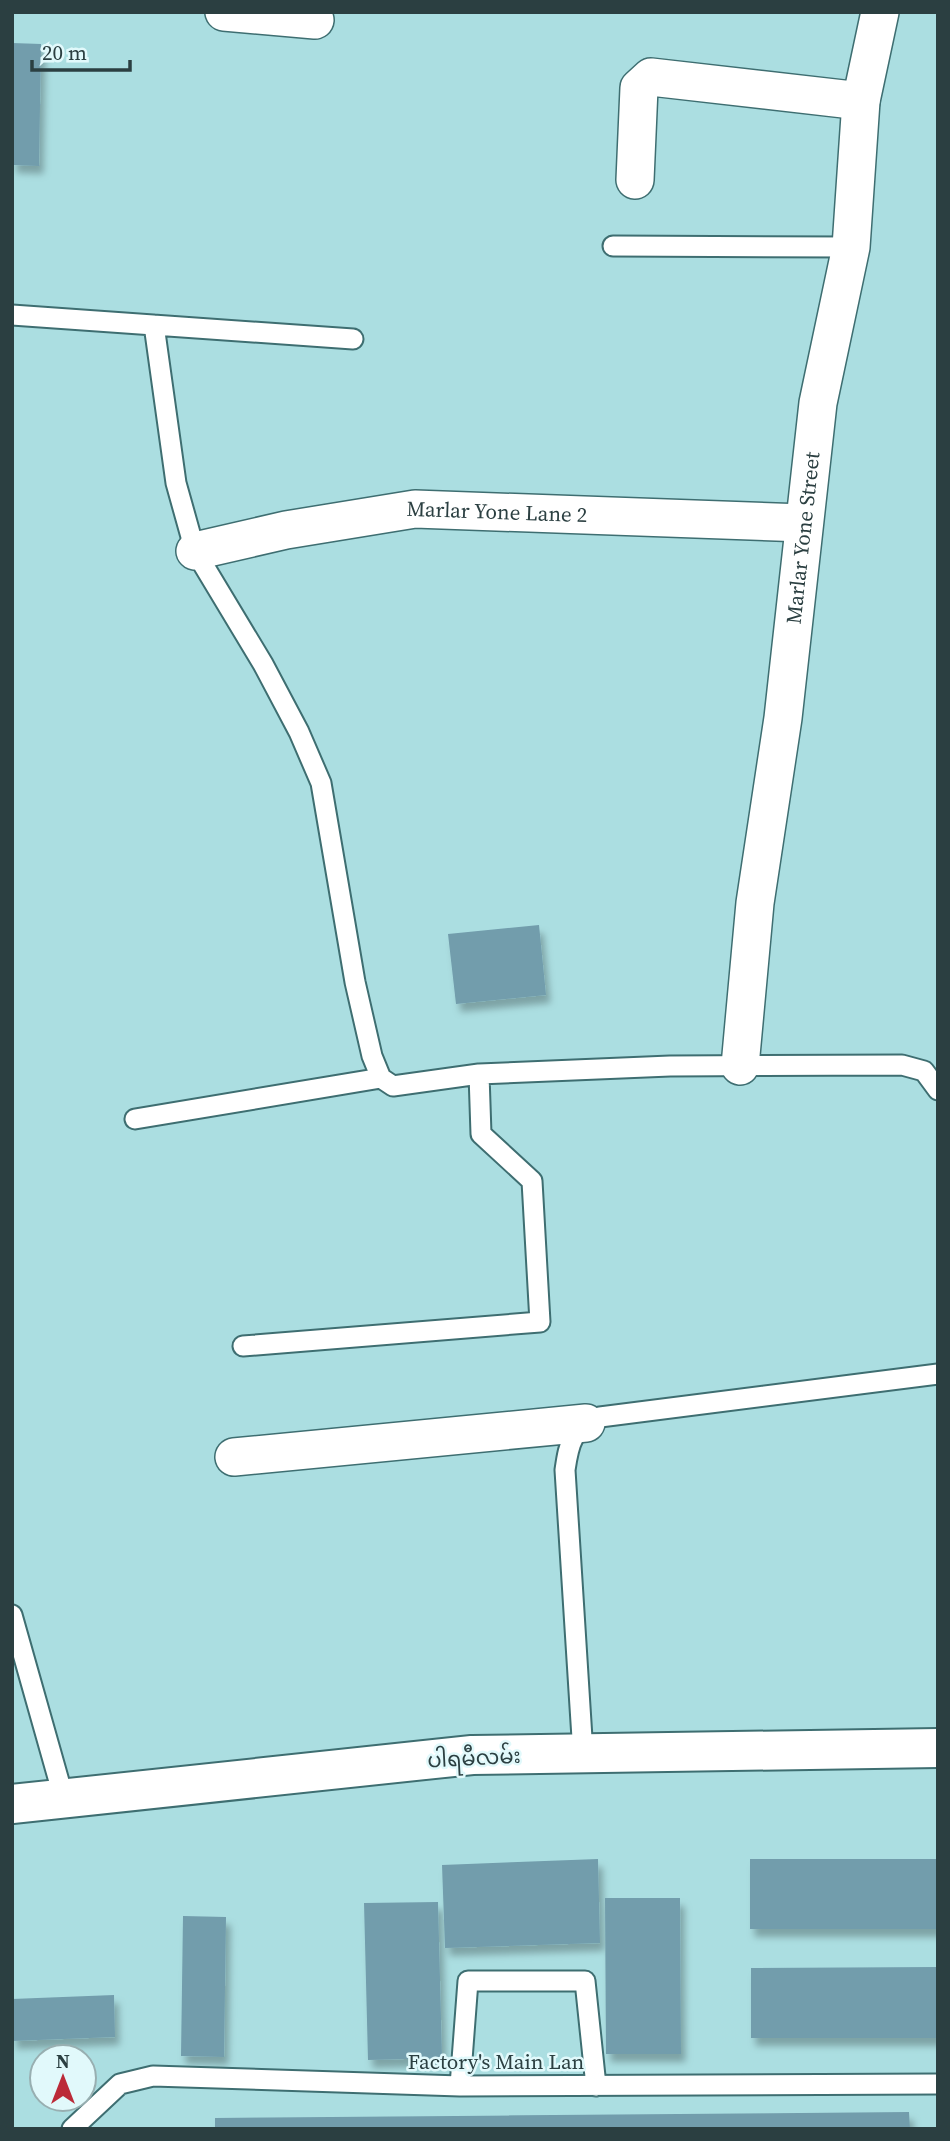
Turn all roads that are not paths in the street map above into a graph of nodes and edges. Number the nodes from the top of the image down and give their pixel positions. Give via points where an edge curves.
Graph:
1 (224, 12) edge
2 (880, 12) edge
3 (315, 20) dead end
4 (861, 101) junction
5 (635, 180) dead end
6 (613, 246) dead end
7 (851, 247) junction
8 (12, 315) edge
9 (154, 325) junction
10 (353, 339) dead end
11 (804, 523) junction
12 (195, 551) junction
13 (740, 1066) junction
14 (479, 1074) junction
15 (387, 1082) junction
16 (938, 1090) edge
17 (135, 1119) dead end
18 (243, 1346) dead end
19 (938, 1374) edge
20 (586, 1423) junction
21 (234, 1457) dead end
22 (12, 1615) edge
23 (938, 1748) edge
24 (583, 1754) junction
25 (64, 1799) junction
26 (12, 1804) edge
27 (938, 2084) edge
28 (460, 2086) junction
29 (596, 2086) junction
30 (72, 2129) edge

1 - 3 street
2 - 4 street, Marlar Yone Street
4 - 5 street via 651,77 639,88
4 - 7 street, Marlar Yone Street
6 - 7 lane
7 - 11 street, Marlar Yone Street via 818,403
8 - 9 lane
9 - 10 lane
9 - 12 lane via 176,484
11 - 12 street, Marlar Yone Lane 2 via 415,509 286,530
11 - 13 street, Marlar Yone Street via 783,718 755,903
12 - 15 lane via 263,664 321,783 355,982 372,1056
13 - 14 lane
13 - 16 lane via 902,1065 924,1071
14 - 15 lane
14 - 18 lane via 481,1134 532,1181 540,1322
15 - 17 lane
19 - 20 lane via 600,1417
20 - 21 street
20 - 24 lane via 573,1435 565,1470
22 - 25 lane
23 - 24 main road, ပါရမီလမ်း
24 - 25 main road, ပါရမီလမ်း via 472,1755
25 - 26 main road, ပါရမီလမ်း
27 - 29 lane, Factory's Main Lan
28 - 29 lane, Factory's Main Lan
28 - 29 lane via 468,1981 585,1981
28 - 30 lane, Factory's Main Lan via 153,2077 120,2084

